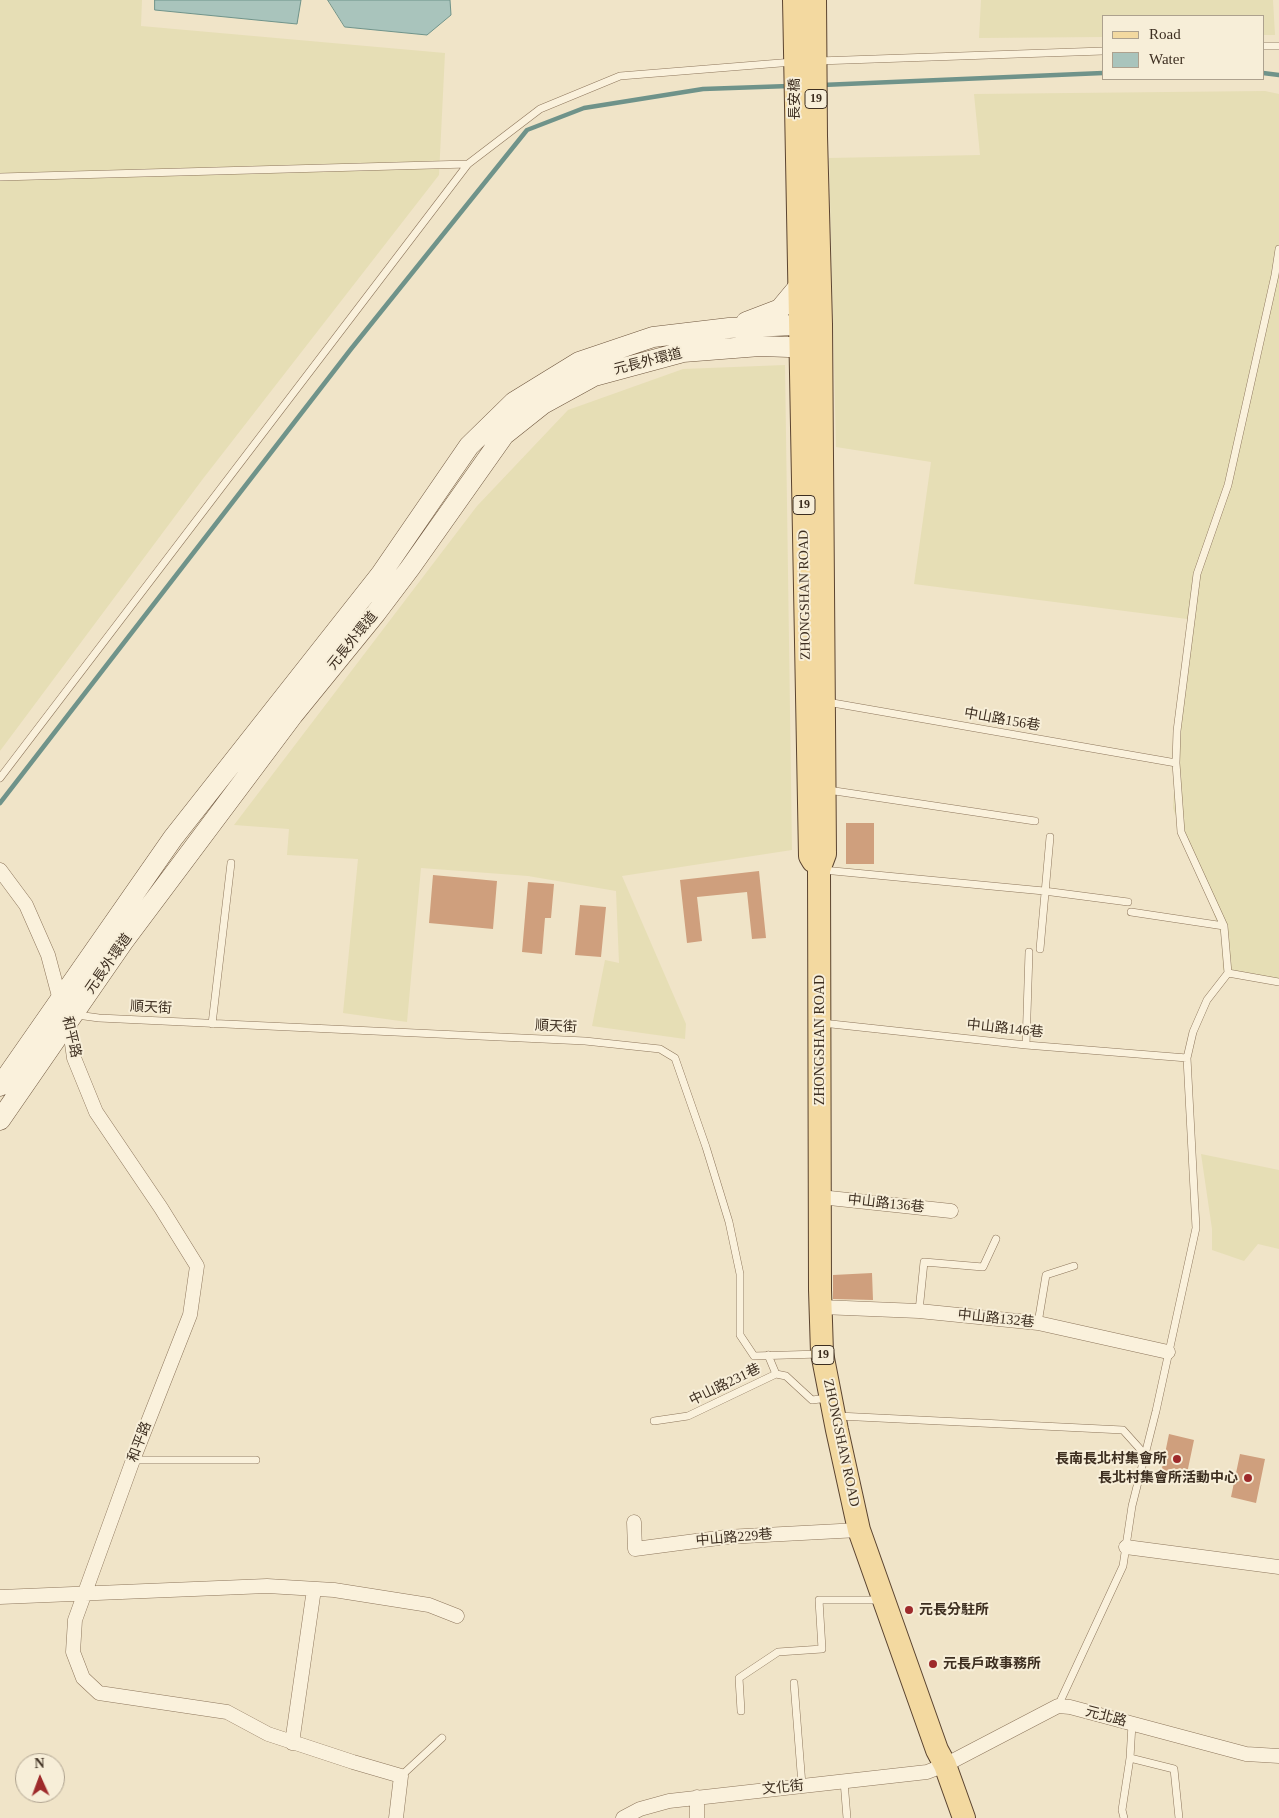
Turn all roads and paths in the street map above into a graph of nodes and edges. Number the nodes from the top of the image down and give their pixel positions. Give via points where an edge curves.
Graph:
1 (794, 0) edge
2 (815, 0) edge
3 (1264, 46) edge
4 (1279, 46) edge
5 (1102, 52) edge
6 (805, 61) junction
7 (806, 137) junction
8 (468, 164) junction
9 (0, 177) edge
10 (1279, 249) edge
11 (800, 285) junction
12 (729, 328) junction
13 (811, 336) junction
14 (824, 702) junction
15 (1176, 763) junction
16 (0, 778) edge
17 (825, 789) junction
18 (1035, 821) dead end
19 (1050, 837) dead end
20 (231, 863) dead end
21 (0, 870) edge
22 (818, 870) junction
23 (1044, 891) junction
24 (1128, 902) dead end
25 (1131, 912) dead end
26 (1224, 926) junction
27 (1040, 949) dead end
28 (1029, 952) dead end
29 (1228, 973) junction
30 (1279, 982) edge
31 (60, 1000) junction
32 (72, 1019) junction
33 (820, 1023) junction
34 (212, 1024) junction
35 (1026, 1044) junction
36 (1187, 1058) junction
37 (0, 1086) edge
38 (0, 1120) edge
39 (820, 1197) junction
40 (951, 1211) dead end
41 (996, 1239) dead end
42 (1074, 1266) dead end
43 (821, 1307) junction
44 (919, 1311) junction
45 (1038, 1323) junction
46 (1168, 1352) junction
47 (822, 1353) junction
48 (768, 1355) junction
49 (776, 1374) junction
50 (833, 1407) junction
51 (654, 1421) dead end
52 (1144, 1458) junction
53 (133, 1460) junction
54 (256, 1460) dead end
55 (634, 1522) dead end
56 (859, 1530) junction
57 (1126, 1547) junction
58 (1279, 1567) edge
59 (314, 1588) junction
60 (85, 1593) junction
61 (0, 1597) edge
62 (883, 1600) junction
63 (457, 1616) dead end
64 (794, 1683) dead end
65 (1058, 1706) junction
66 (741, 1711) dead end
67 (1132, 1724) junction
68 (442, 1738) dead end
69 (292, 1743) junction
70 (1279, 1756) edge
71 (1130, 1758) junction
72 (944, 1765) junction
73 (401, 1776) junction
74 (844, 1781) junction
75 (802, 1786) junction
76 (697, 1797) junction
77 (399, 1817) edge
78 (623, 1818) edge
79 (697, 1818) edge
80 (847, 1818) edge
81 (964, 1818) edge
82 (1124, 1818) edge
83 (1179, 1818) edge

1 - 6 main road, 19
2 - 6 main road, 19
3 - 4 lane
5 - 6 lane
6 - 7 main road, 長安橋 / 19
6 - 8 lane via 620,76 540,109
7 - 11 main road, ZHONGSHAN ROAD / 19
7 - 13 main road, ZHONGSHAN ROAD / 19
8 - 9 lane
8 - 16 lane
10 - 15 lane via 1228,485 1197,574 1177,731
11 - 12 street via 780,309
11 - 13 main road, ZHONGSHAN ROAD / 19
12 - 13 street, 元長外環道
12 - 31 street, 元長外環道 via 653,337 579,362 514,402 469,446 381,574 173,838
13 - 14 main road, ZHONGSHAN ROAD / 19
13 - 22 main road, ZHONGSHAN ROAD / 19 via 810,856
13 - 32 street, 元長外環道 via 760,346 682,352 594,376 544,404 504,435 410,568 293,715 129,934
14 - 15 lane, 中山路156巷
14 - 17 main road, ZHONGSHAN ROAD / 19
15 - 26 lane via 1181,832
17 - 18 lane
17 - 22 main road, ZHONGSHAN ROAD / 19 via 825,854
19 - 23 lane
20 - 34 lane
21 - 31 street, 和平路 via 26,905 48,955
22 - 23 lane
22 - 33 main road, ZHONGSHAN ROAD / 19
23 - 24 lane
23 - 27 lane
25 - 26 lane
26 - 29 lane
28 - 35 lane
29 - 30 lane
29 - 36 lane via 1207,1000 1193,1032
31 - 32 street, 和平路
31 - 37 street, 元長外環道
32 - 34 lane, 順天街
32 - 38 street, 元長外環道
32 - 53 street, 和平路 via 74,1058 96,1112 197,1266 190,1315
33 - 35 lane, 中山路146巷
33 - 39 main road, ZHONGSHAN ROAD / 19
34 - 48 lane, 順天街 via 585,1041 660,1049 675,1058 729,1222 740,1274 740,1335 754,1356
35 - 36 lane, 中山路146巷
36 - 46 lane via 1196,1228
39 - 40 street, 中山路136巷
39 - 43 main road, ZHONGSHAN ROAD / 19
41 - 44 lane via 984,1267 924,1262
42 - 45 lane via 1046,1275
43 - 44 street, 中山路132巷
43 - 47 main road, ZHONGSHAN ROAD / 19
44 - 45 street, 中山路132巷
45 - 46 street, 中山路132巷
46 - 52 lane
47 - 48 lane, 順天街
47 - 50 main road, ZHONGSHAN ROAD / 19
48 - 49 lane
49 - 50 lane via 786,1376 812,1400
49 - 51 lane, 中山路231巷 via 688,1416
50 - 52 lane via 1124,1430
50 - 56 main road, ZHONGSHAN ROAD / 19
52 - 57 lane
53 - 54 lane
53 - 60 street, 和平路
55 - 56 street, 中山路229巷 via 635,1549 726,1537
56 - 62 main road, ZHONGSHAN ROAD / 19
57 - 58 street
57 - 65 lane via 1123,1566
59 - 60 street via 267,1586
59 - 63 street via 429,1605
59 - 69 street
60 - 61 street
60 - 69 street, 和平路 via 75,1620 73,1652 83,1678 99,1693 227,1712
62 - 66 lane via 819,1600 822,1649 778,1652 738,1678
62 - 72 main road, ZHONGSHAN ROAD / 19
64 - 75 lane
65 - 67 street, 元北路
65 - 72 street
67 - 70 street, 元北路 via 1246,1754
67 - 71 lane
68 - 73 lane
69 - 73 street, 和平路
71 - 82 lane via 1122,1810
71 - 83 lane via 1174,1769
72 - 74 street, 文化街 via 927,1772
72 - 81 main road, ZHONGSHAN ROAD / 19
73 - 77 street
74 - 75 street, 文化街
74 - 80 lane
75 - 76 street, 文化街
76 - 78 street, 文化街 via 640,1809
76 - 79 street

